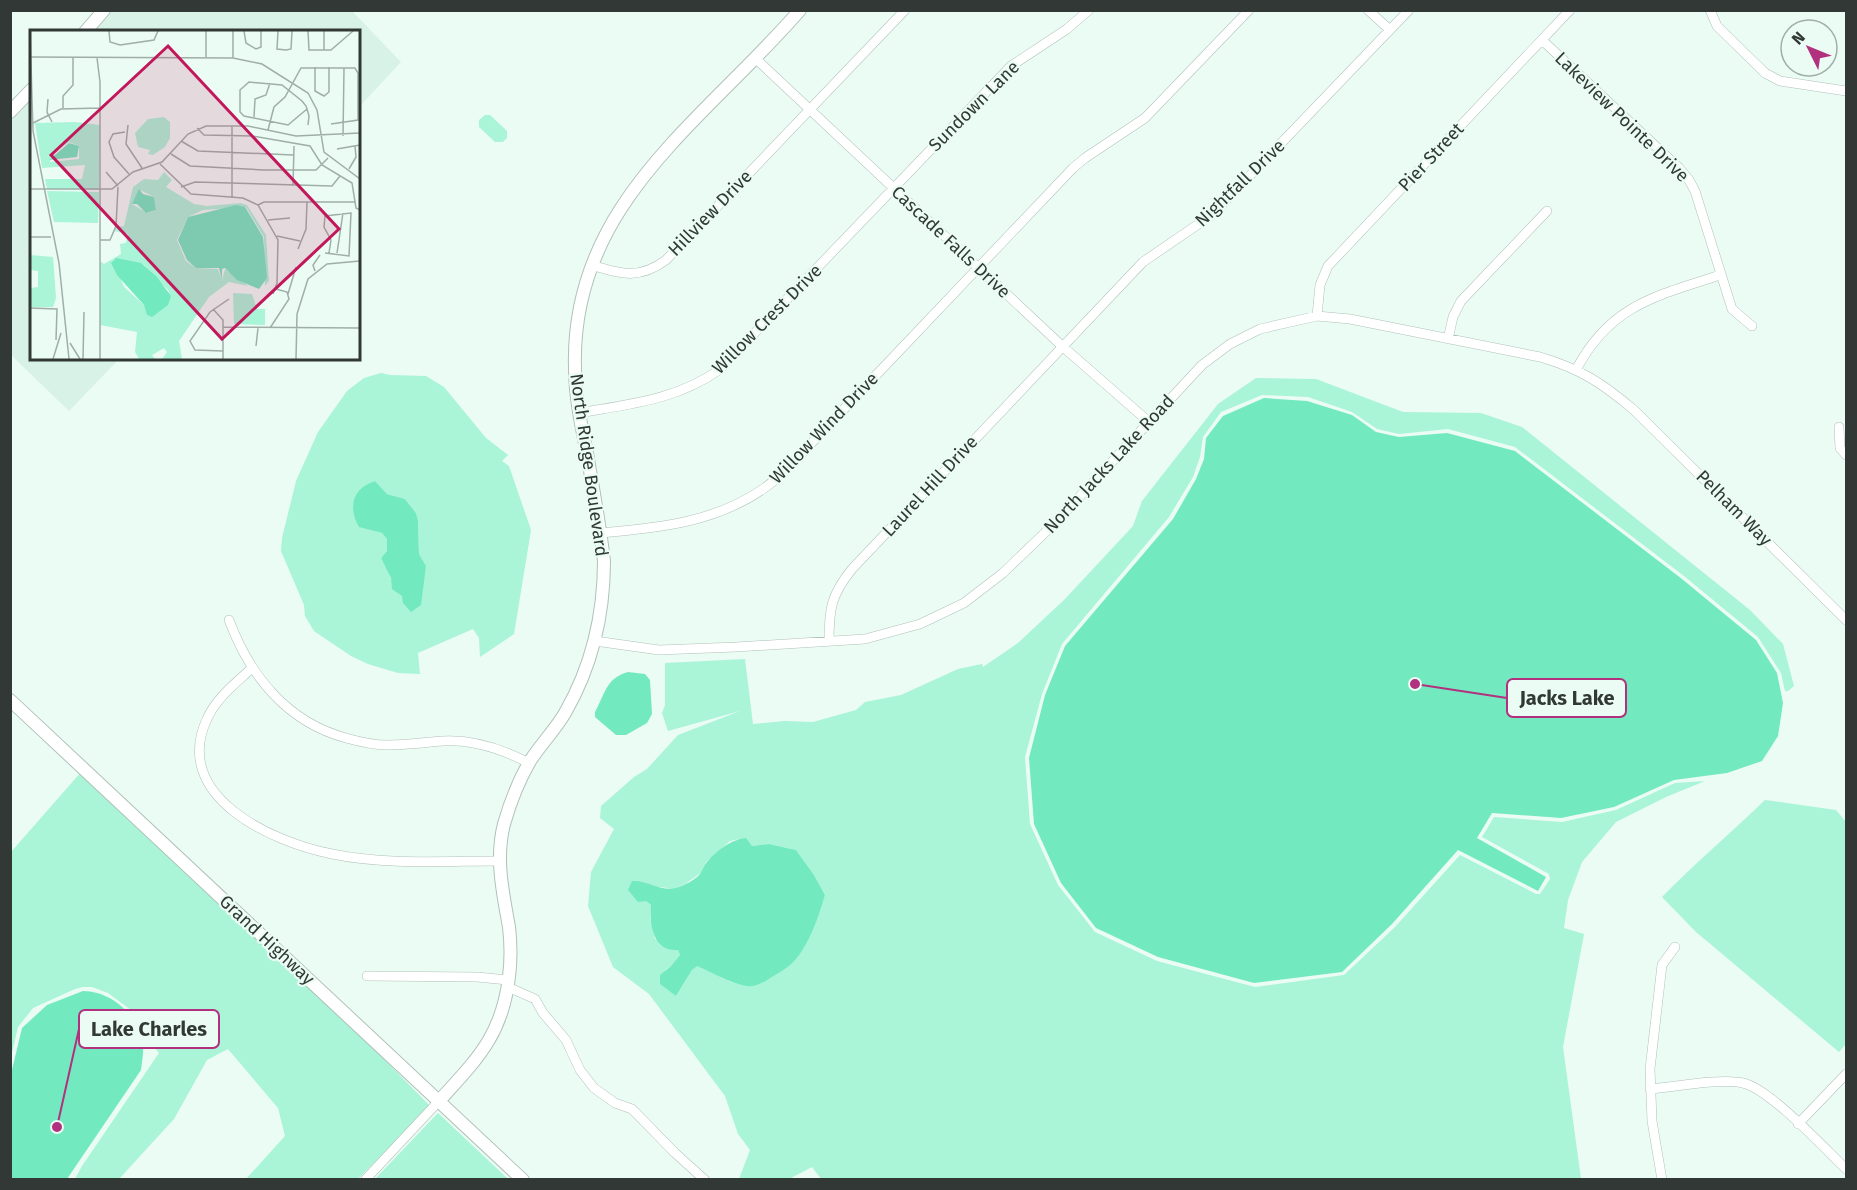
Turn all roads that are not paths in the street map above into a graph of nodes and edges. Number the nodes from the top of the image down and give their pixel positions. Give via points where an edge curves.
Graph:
1 (104, 10) edge
2 (800, 10) edge
3 (905, 10) edge
4 (1089, 10) edge
5 (1249, 10) edge
6 (1368, 10) edge
7 (1409, 10) edge
8 (1570, 10) edge
9 (1710, 10) edge
10 (87, 30) edge
11 (1390, 30) junction
12 (1542, 40) junction
13 (755, 58) junction
14 (30, 91) edge
15 (1846, 91) edge
16 (810, 110) junction
17 (10, 111) edge
18 (894, 189) junction
19 (1547, 211) dead end
20 (591, 264) junction
21 (978, 267) junction
22 (1720, 275) junction
23 (1317, 316) junction
24 (1752, 326) dead end
25 (1448, 339) junction
26 (1062, 346) junction
27 (1576, 370) junction
28 (1619, 397) joint
29 (579, 413) junction
30 (1149, 422) junction
31 (1839, 427) dead end
32 (1846, 455) edge
33 (600, 533) junction
34 (229, 620) dead end
35 (1846, 621) edge
36 (595, 641) junction
37 (829, 641) junction
38 (252, 668) junction
39 (10, 700) edge
40 (529, 763) junction
41 (500, 861) junction
42 (1675, 947) dead end
43 (367, 976) dead end
44 (508, 984) junction
45 (1846, 1074) edge
46 (1650, 1089) junction
47 (439, 1101) junction
48 (1798, 1124) junction
49 (1846, 1169) edge
50 (365, 1179) edge
51 (523, 1179) edge
52 (705, 1179) edge
53 (1662, 1179) edge

1 - 10 street
2 - 13 street, North Ridge Boulevard
3 - 16 street, Hillview Drive
4 - 18 street, Sundown Lane via 1011,66
5 - 21 street, Willow Wind Drive via 1150,114 1073,168
6 - 11 street
7 - 11 street, Nightfall Drive
8 - 12 street, Pier Street
9 - 15 street via 1717,26 1765,73 1780,81
11 - 26 street, Nightfall Drive via 1218,209 1143,262
12 - 22 street, Lakeview Pointe Drive via 1689,180
12 - 23 street, Pier Street via 1328,266 1320,285
13 - 16 street, Cascade Falls Drive
13 - 20 street, North Ridge Boulevard via 639,182 612,220
14 - 17 street
16 - 18 street, Cascade Falls Drive
16 - 20 street, Hillview Drive via 658,266 628,274
18 - 21 street, Cascade Falls Drive
18 - 29 street, Willow Crest Drive via 713,374 668,396
19 - 25 street via 1461,301
20 - 29 street, North Ridge Boulevard via 575,339
21 - 26 street, Cascade Falls Drive
21 - 33 street, Willow Wind Drive via 764,488 730,508 686,522
22 - 24 street, Lakeview Pointe Drive via 1732,309
22 - 27 street via 1647,300 1622,314 1602,330
23 - 25 street, North Jacks Lake Road
23 - 30 street, North Jacks Lake Road via 1260,329 1230,344 1202,365
25 - 27 street, North Jacks Lake Road via 1540,357
26 - 30 street, Cascade Falls Drive
26 - 37 street, Laurel Hill Drive via 843,580 831,603
27 - 28 street, North Jacks Lake Road
28 - 35 street, Pelham Way
29 - 33 street, North Ridge Boulevard
30 - 37 street, North Jacks Lake Road via 1021,558 964,603 920,624 886,634
31 - 32 street via 1840,448
33 - 36 street, North Ridge Boulevard via 604,578
34 - 38 street
36 - 37 street, North Jacks Lake Road via 659,650
36 - 40 street, North Ridge Boulevard via 576,693
38 - 40 street via 288,709 338,736 375,745 443,741 483,745
38 - 41 street via 215,705 199,743 200,760 210,788 225,806 261,829 330,854 401,861
39 - 47 street, Grand Highway
40 - 41 street via 504,825
41 - 44 street via 510,943
42 - 46 street via 1662,965
43 - 44 street via 477,977
44 - 47 street via 502,1013 490,1039
44 - 52 street via 535,999 566,1040 580,1070 594,1088 632,1109
45 - 48 street
46 - 48 street via 1741,1083 1760,1090
46 - 53 street
47 - 50 street
47 - 51 street, Grand Highway
48 - 49 street

